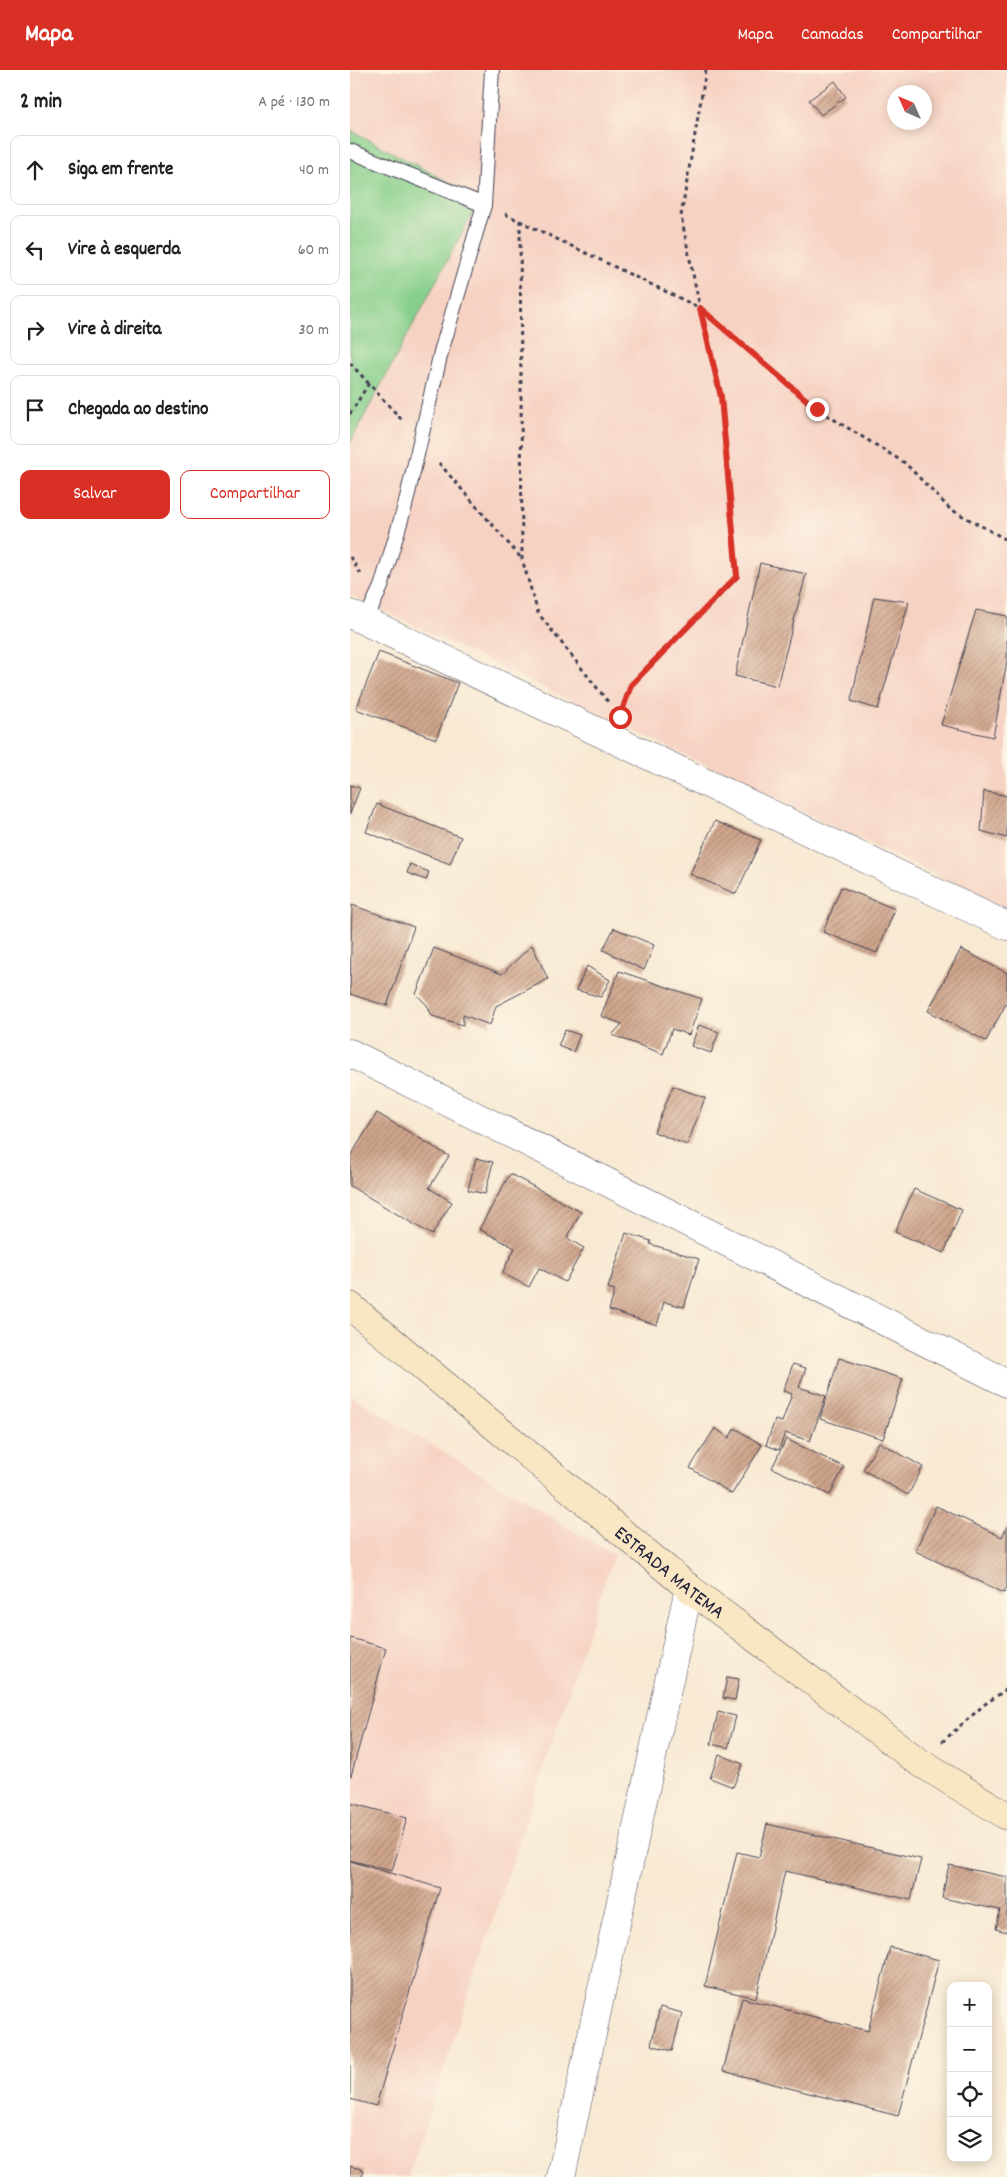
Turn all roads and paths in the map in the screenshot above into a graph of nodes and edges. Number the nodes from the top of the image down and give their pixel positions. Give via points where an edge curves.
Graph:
1 (492, 70) edge
2 (706, 70) edge
3 (350, 151) edge
4 (484, 205) junction
5 (520, 220) junction
6 (700, 308) junction
7 (369, 383) dead end
8 (350, 414) edge
9 (1007, 540) edge
10 (357, 617) edge
11 (1007, 926) edge
12 (350, 1053) edge
13 (350, 1306) edge
14 (1007, 1383) edge
15 (689, 1588) junction
16 (1007, 1689) edge
17 (919, 1762) junction
18 (1007, 1816) edge
19 (561, 2177) edge

1 - 4 lane
2 - 6 path via 681,216
3 - 4 lane
4 - 5 path
4 - 10 lane via 441,352 405,506 381,588
5 - 6 path
5 - 6 path via 522,559 538,613 620,717 631,685 737,576 721,397
6 - 9 path via 817,409 905,463 950,509
7 - 8 path
10 - 11 street
12 - 14 street
13 - 15 street, ESTRADA MATEMA
15 - 17 street, ESTRADA MATEMA
15 - 19 street
16 - 17 path via 985,1704
17 - 18 street, ESTRADA MATEMA

